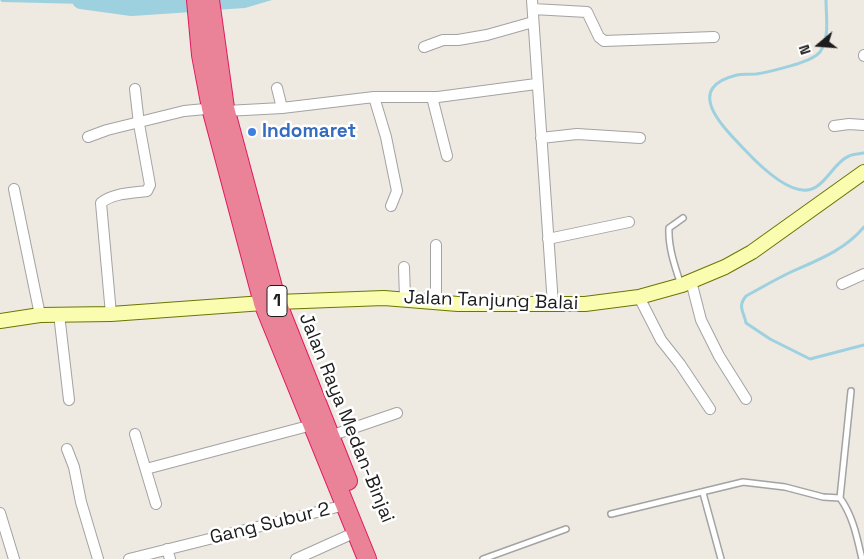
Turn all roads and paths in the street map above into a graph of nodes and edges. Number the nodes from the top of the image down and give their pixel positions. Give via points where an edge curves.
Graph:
1 (187, 0) edge
2 (196, 0) edge
3 (210, 0) edge
4 (532, 4) edge
5 (533, 22) junction
6 (202, 31) junction
7 (714, 37) dead end
8 (424, 47) dead end
9 (536, 84) junction
10 (277, 88) dead end
11 (135, 89) dead end
12 (374, 97) junction
13 (432, 98) junction
14 (282, 108) junction
15 (220, 109) junction
16 (139, 124) junction
17 (864, 125) edge
18 (834, 126) dead end
19 (88, 137) dead end
20 (541, 138) junction
21 (640, 138) dead end
22 (447, 156) dead end
23 (864, 172) edge
24 (14, 189) dead end
25 (391, 206) dead end
26 (683, 218) dead end
27 (629, 222) dead end
28 (548, 239) junction
29 (436, 246) dead end
30 (404, 267) dead end
31 (864, 274) edge
32 (686, 283) junction
33 (842, 284) dead end
34 (639, 298) junction
35 (405, 299) junction
36 (436, 302) junction
37 (270, 303) junction
38 (553, 305) junction
39 (59, 314) junction
40 (111, 314) junction
41 (40, 315) junction
42 (0, 321) edge
43 (851, 391) dead end
44 (746, 399) dead end
45 (69, 400) dead end
46 (710, 409) dead end
47 (397, 413) dead end
48 (312, 425) junction
49 (135, 434) dead end
50 (330, 436) junction
51 (67, 449) dead end
52 (146, 469) junction
53 (703, 492) junction
54 (840, 498) junction
55 (156, 504) dead end
56 (345, 506) junction
57 (0, 513) edge
58 (611, 514) dead end
59 (566, 529) dead end
60 (356, 532) junction
61 (168, 554) edge
62 (14, 559) edge
63 (98, 559) edge
64 (130, 559) edge
65 (296, 559) edge
66 (367, 559) edge
67 (378, 559) edge
68 (483, 559) edge
69 (721, 559) edge
70 (862, 559) edge

1 - 6 highway, Jalan Raya Medan-Binjai / 1
2 - 6 highway, Jalan Raya Medan-Binjai / 1
3 - 6 highway, Jalan Raya Medan-Binjai / 1
4 - 5 street
4 - 7 street via 586,12 604,41
5 - 8 street via 487,35 443,40
5 - 9 street
6 - 15 highway, Jalan Raya Medan-Binjai / 1
6 - 15 highway, Jalan Raya Medan-Binjai / 1 via 201,55
9 - 13 street
9 - 20 street
10 - 14 street
11 - 16 street
12 - 13 street
12 - 14 street
12 - 25 street via 397,191
13 - 22 street
14 - 15 street
15 - 16 street via 184,111
15 - 37 highway, Jalan Raya Medan-Binjai / 1
16 - 19 street
16 - 40 street via 150,185 148,190 112,197 101,203
17 - 18 street
20 - 21 street via 576,134
20 - 28 street
23 - 32 street, Jalan Tanjung Balai via 752,252
24 - 41 street
26 - 32 lane via 669,228 669,238 675,266
27 - 28 street
28 - 38 street
29 - 36 street
30 - 35 street
31 - 33 street
32 - 34 street, Jalan Tanjung Balai
32 - 44 street via 701,320
34 - 38 street, Jalan Tanjung Balai
34 - 46 street via 660,340
35 - 36 street, Jalan Tanjung Balai
35 - 37 street, Jalan Tanjung Balai
36 - 38 street, Jalan Tanjung Balai
37 - 40 street, Jalan Tanjung Balai
37 - 48 highway, Jalan Raya Medan-Binjai / 1
37 - 50 highway, Jalan Raya Medan-Binjai / 1
39 - 40 street, Jalan Tanjung Balai
39 - 41 street, Jalan Tanjung Balai
39 - 45 street
41 - 42 street, Jalan Tanjung Balai
43 - 54 lane
47 - 50 street
48 - 52 street
48 - 56 highway, Jalan Raya Medan-Binjai / 1
49 - 52 street
50 - 67 highway, Jalan Raya Medan-Binjai / 1
51 - 63 street
52 - 55 street
53 - 54 lane via 743,482
53 - 58 lane
53 - 69 lane
54 - 70 lane via 852,521
56 - 60 highway, Jalan Raya Medan-Binjai / 1
56 - 61 street, Gang Subur 2
57 - 62 street
59 - 68 lane
60 - 65 street
60 - 66 highway, Jalan Raya Medan-Binjai / 1
61 - 64 street, Gang Subur 2

